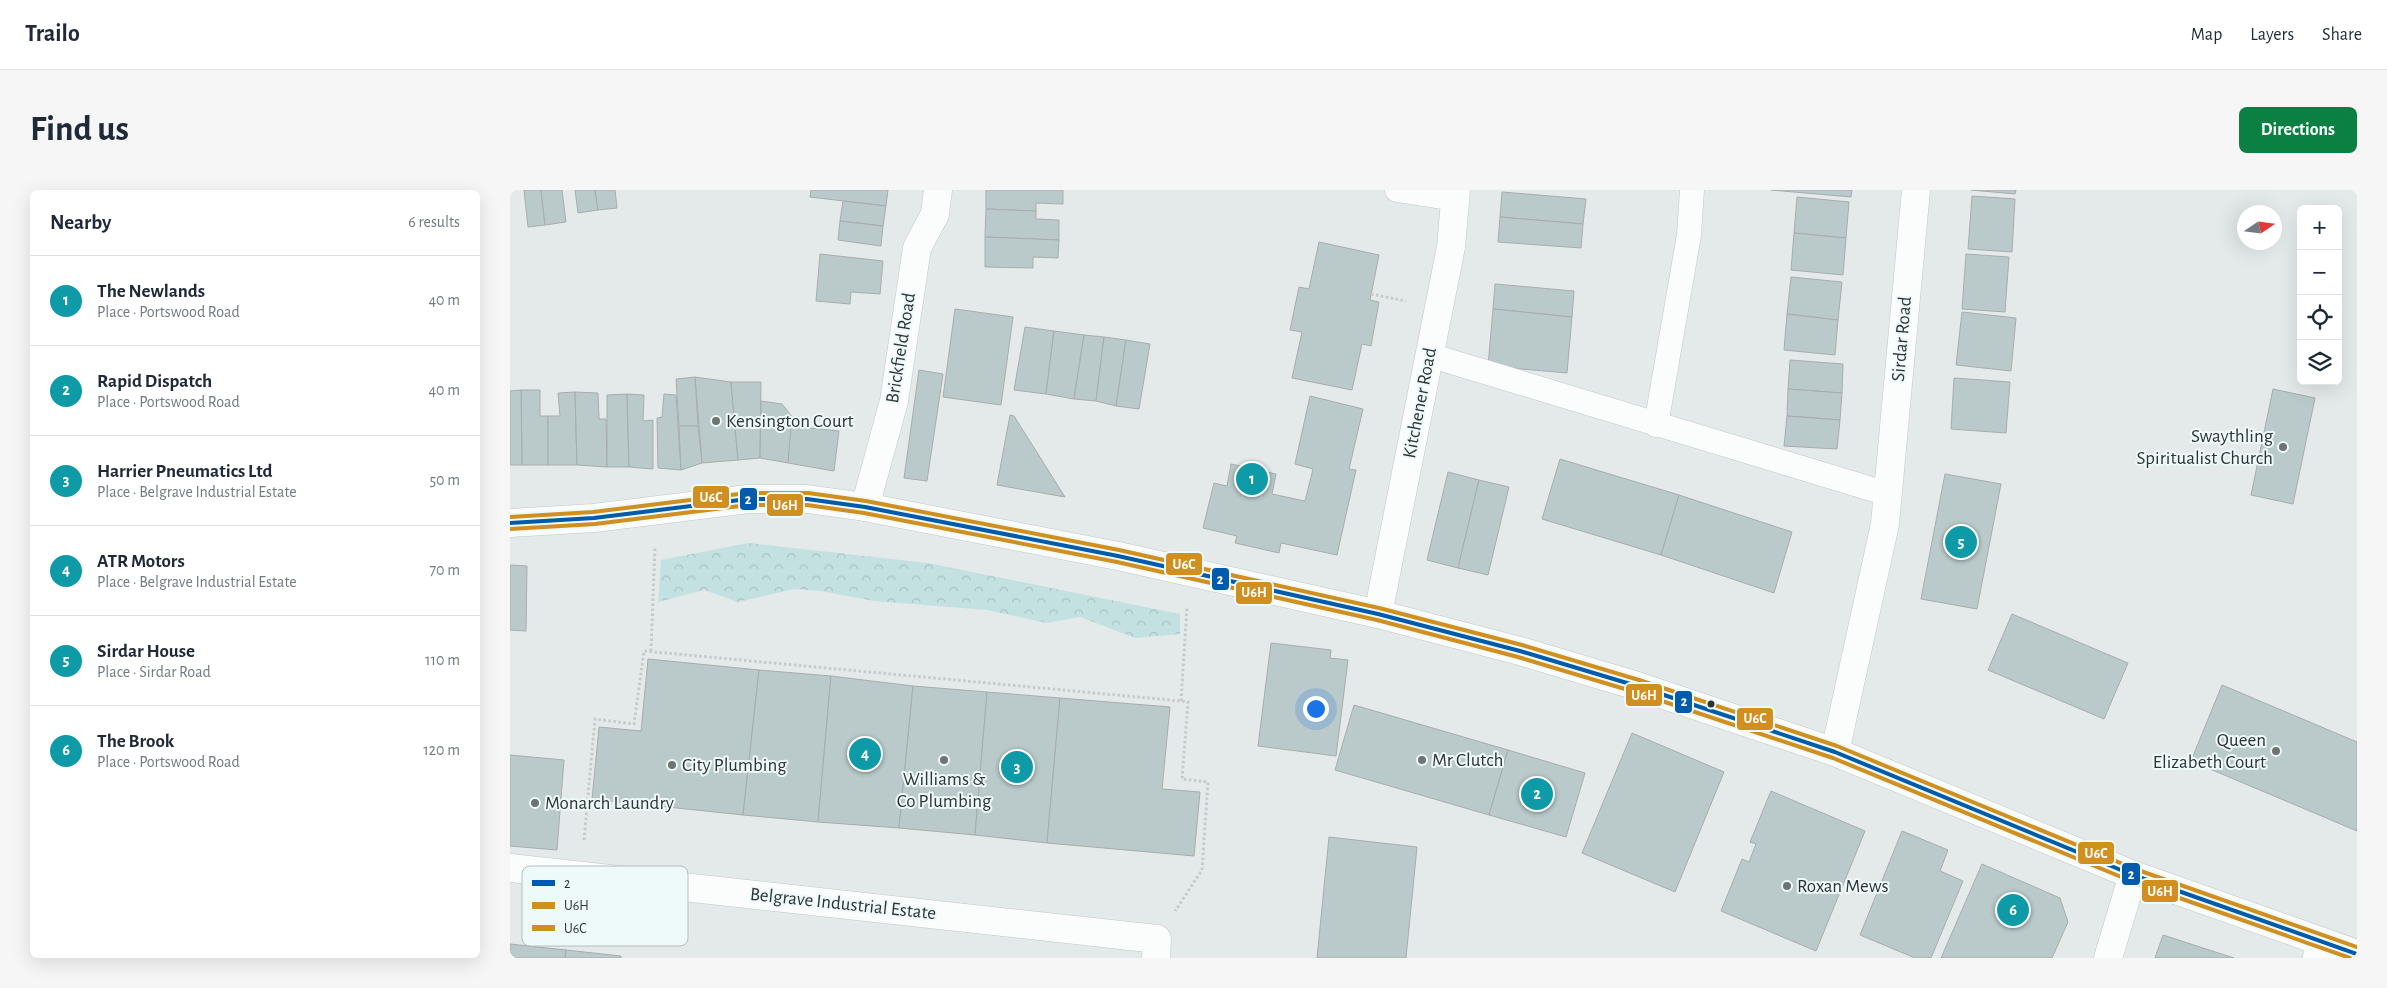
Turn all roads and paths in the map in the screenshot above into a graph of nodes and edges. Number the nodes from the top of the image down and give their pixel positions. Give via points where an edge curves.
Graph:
1 (938, 190) edge
2 (1397, 190) edge
3 (1692, 190) edge
4 (1916, 190) edge
5 (1455, 194) edge
6 (1429, 355) junction
7 (1656, 425) junction
8 (1888, 494) junction
9 (864, 507) junction
10 (510, 523) edge
11 (656, 554) dead end
12 (1378, 614) junction
13 (1186, 619) dead end
14 (651, 651) junction
15 (1181, 701) junction
16 (1835, 752) junction
17 (582, 866) edge
18 (2132, 875) junction
19 (688, 889) edge
20 (1157, 948) edge
21 (2316, 949) edge
22 (2357, 954) edge
23 (2108, 958) edge

1 - 9 street, Brickfield Road via 935,214 917,248 894,401
2 - 5 lane
3 - 7 lane via 1689,236
4 - 8 street, Sirdar Road
5 - 6 street, Kitchener Road via 1451,246
6 - 7 lane
6 - 12 street, Kitchener Road
7 - 8 lane
8 - 16 street, Sirdar Road via 1885,524
9 - 10 street via 807,499 748,499 594,518
9 - 12 street via 1127,558
11 - 14 path
12 - 16 street via 1637,686
13 - 15 path
14 - 15 path
14 - 17 path via 644,651 634,724 595,719
15 - 20 path via 1188,702 1182,779 1208,782 1202,870
16 - 18 street
18 - 21 street
18 - 23 street
19 - 20 street, Belgrave Industrial Estate
21 - 22 street

